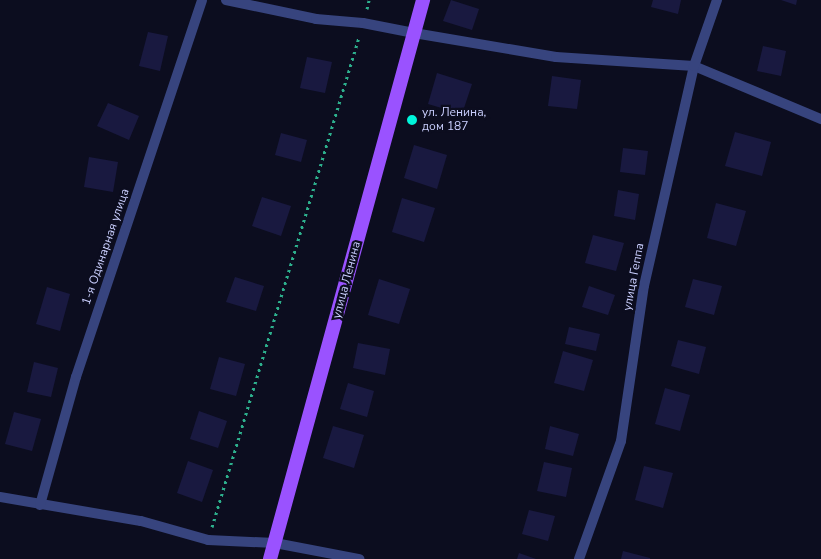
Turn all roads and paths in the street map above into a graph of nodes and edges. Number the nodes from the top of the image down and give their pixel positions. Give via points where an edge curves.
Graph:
1 (202, 0) edge
2 (226, 0) edge
3 (369, 0) edge
4 (423, 0) edge
5 (717, 0) edge
6 (363, 23) junction
7 (414, 34) junction
8 (694, 66) junction
9 (821, 119) edge
10 (0, 497) edge
11 (40, 505) junction
12 (208, 540) junction
13 (275, 543) junction
14 (270, 559) edge
15 (359, 559) edge
16 (579, 559) edge

1 - 11 street, 1-я Одинарная улица via 76,377
2 - 6 street via 316,19
3 - 6 path
4 - 7 main road, улица Ленина
5 - 8 street, улица Геппа
6 - 7 street
6 - 12 path
7 - 8 street via 556,57
7 - 13 main road, улица Ленина
8 - 9 street
8 - 16 street, улица Геппа via 644,286 621,441
10 - 11 street
11 - 12 street via 141,521
12 - 13 street
13 - 14 main road, улица Ленина
13 - 15 street

